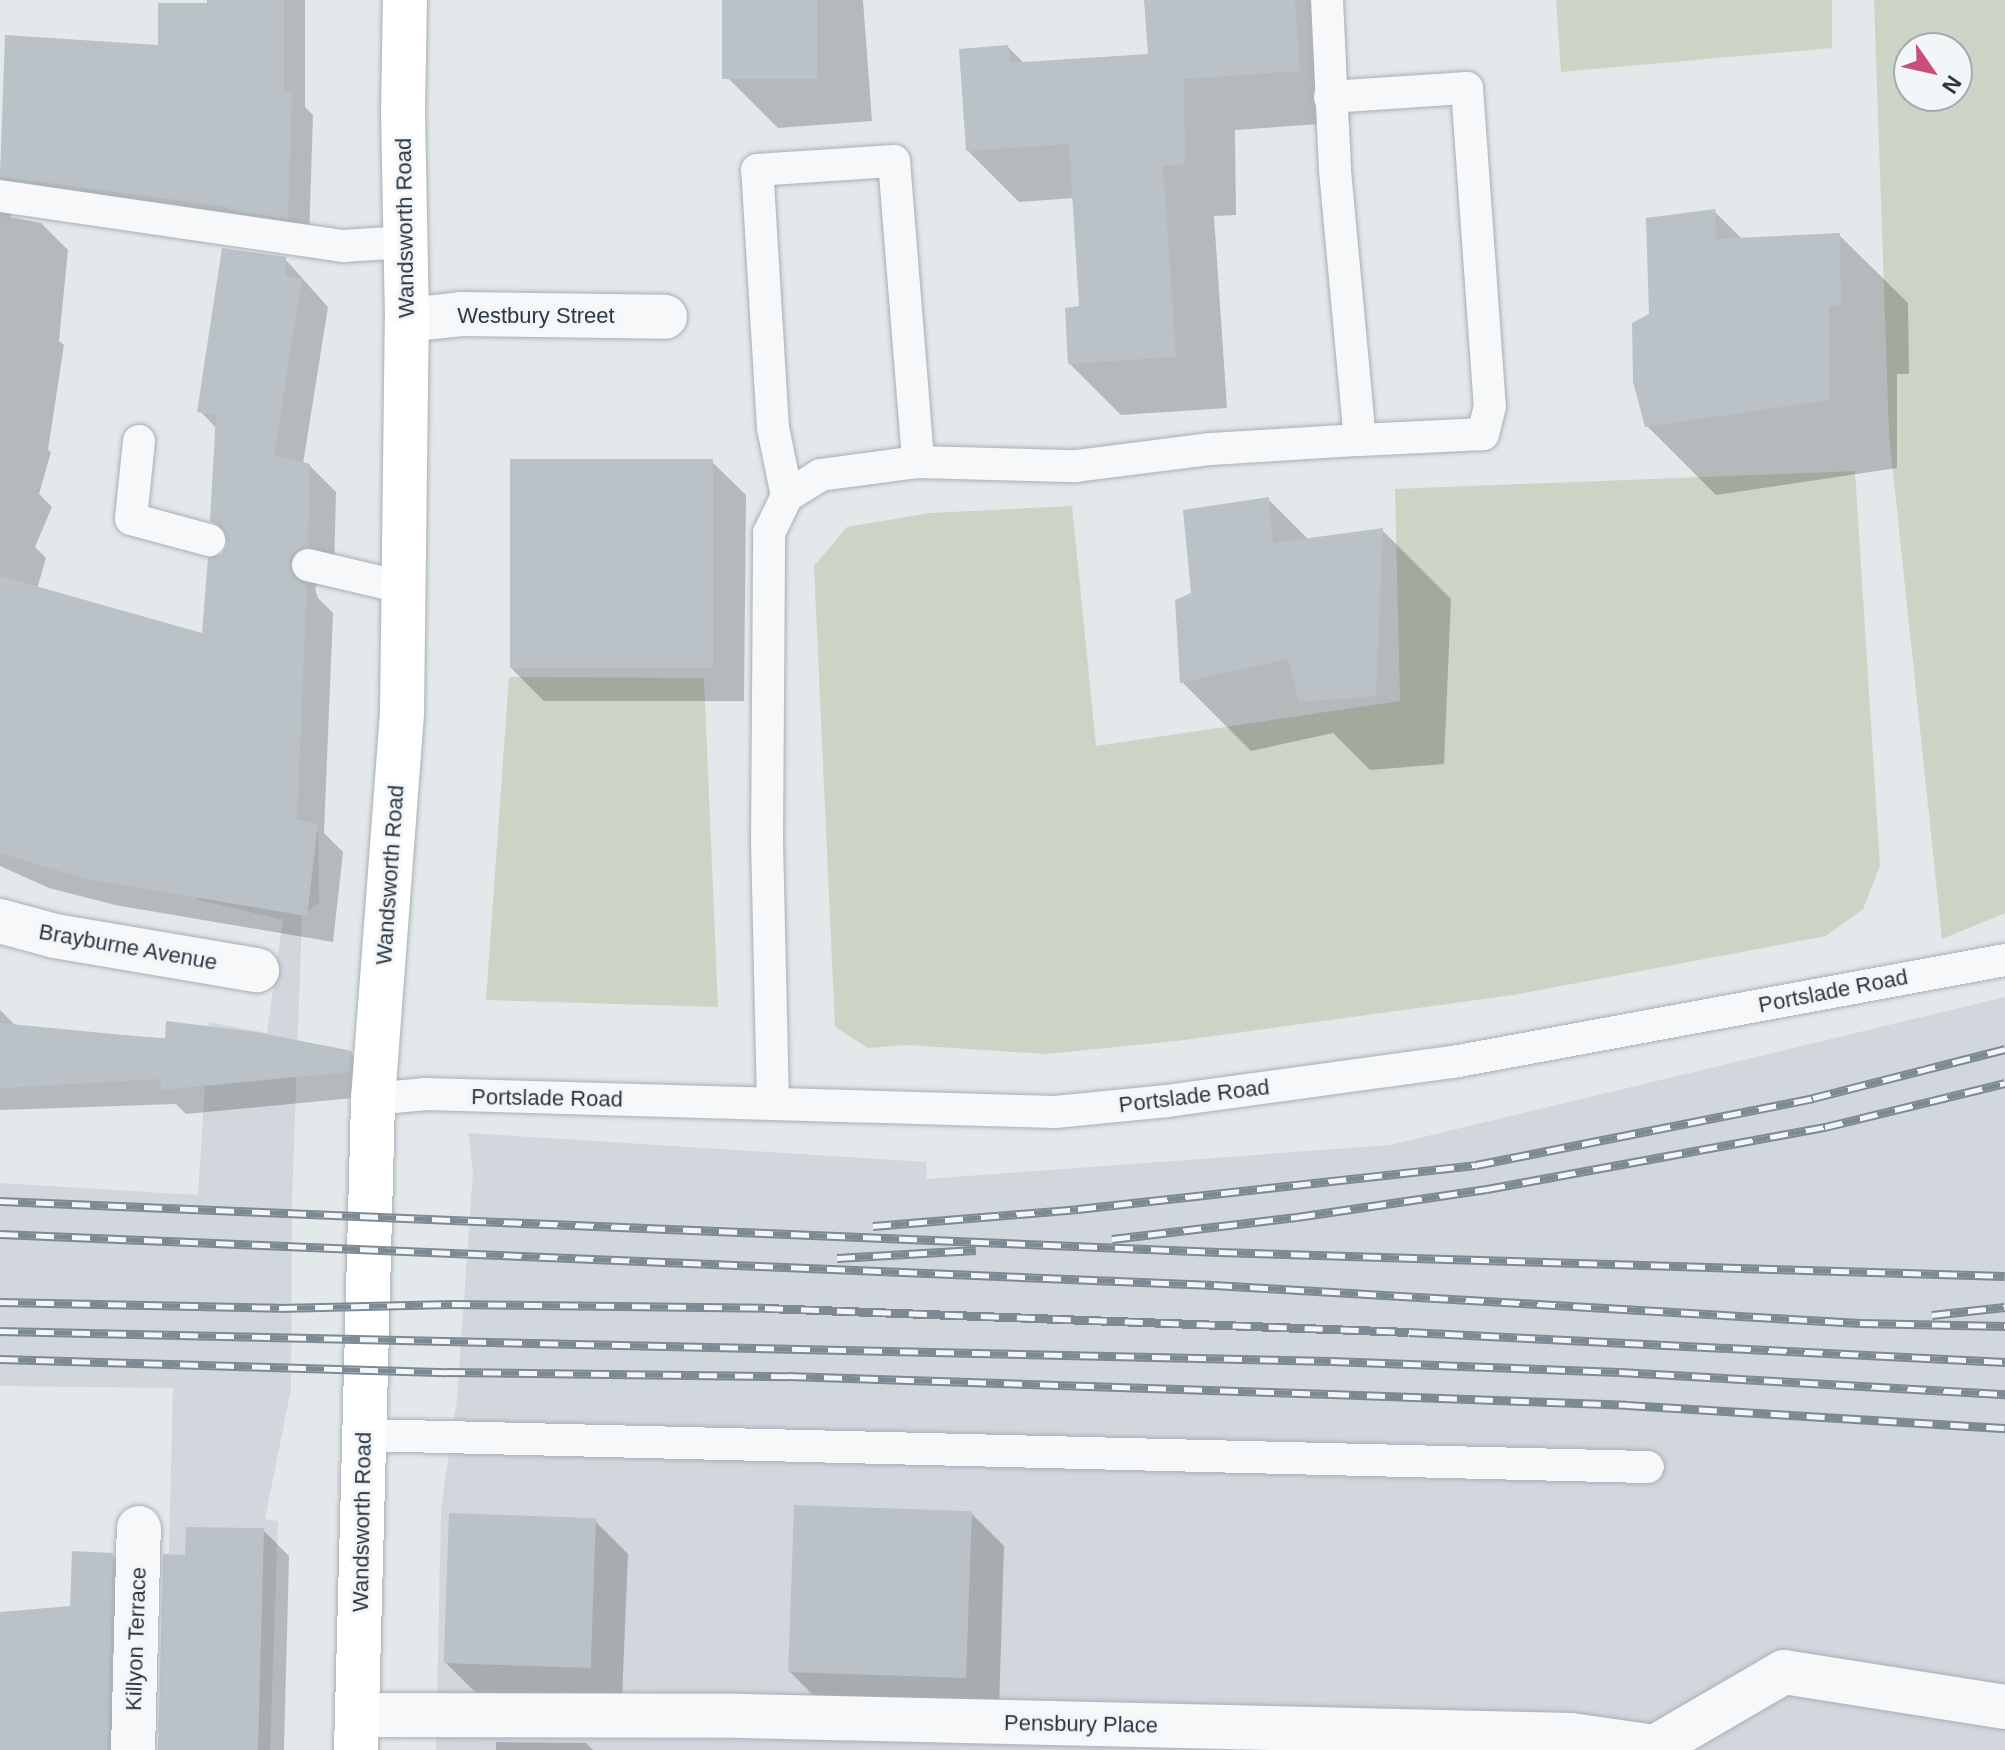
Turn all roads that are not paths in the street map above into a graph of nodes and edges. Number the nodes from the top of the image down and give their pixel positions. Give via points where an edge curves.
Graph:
1 (405, 0) edge
2 (1327, 0) edge
3 (1330, 97) junction
4 (0, 196) edge
5 (405, 242) junction
6 (665, 317) dead end
7 (407, 320) junction
8 (1360, 440) junction
9 (139, 441) dead end
10 (918, 462) junction
11 (787, 496) junction
12 (209, 540) dead end
13 (308, 565) dead end
14 (401, 587) junction
15 (0, 921) edge
16 (2005, 960) edge
17 (257, 970) dead end
18 (373, 1099) junction
19 (773, 1104) junction
20 (364, 1435) junction
21 (1648, 1467) dead end
22 (139, 1528) dead end
23 (2005, 1707) edge
24 (357, 1733) edge
25 (1655, 1749) edge
26 (133, 1750) edge

1 - 5 main road, Wandsworth Road
2 - 3 lane
3 - 8 lane
3 - 8 lane via 1467,88 1490,406 1483,434
4 - 5 lane via 344,246
5 - 7 main road, Wandsworth Road
6 - 7 street, Westbury Street via 461,314
7 - 14 main road, Wandsworth Road
8 - 10 lane via 1211,449 1076,466
9 - 12 lane via 131,519
10 - 11 lane via 820,475
10 - 11 lane via 894,161 757,170 773,428
11 - 19 lane via 769,533 767,872
13 - 14 lane
14 - 18 main road, Wandsworth Road via 402,713
15 - 17 street, Brayburne Avenue via 55,936
16 - 19 lane, Portslade Road via 1453,1062 1167,1101 1055,1112
18 - 19 lane, Portslade Road via 426,1094
18 - 20 main road, Wandsworth Road
20 - 21 lane
20 - 24 main road, Wandsworth Road
22 - 26 street, Killyon Terrace
23 - 25 street, Pensbury Place via 1784,1672
24 - 25 street, Pensbury Place via 743,1716 1571,1735

